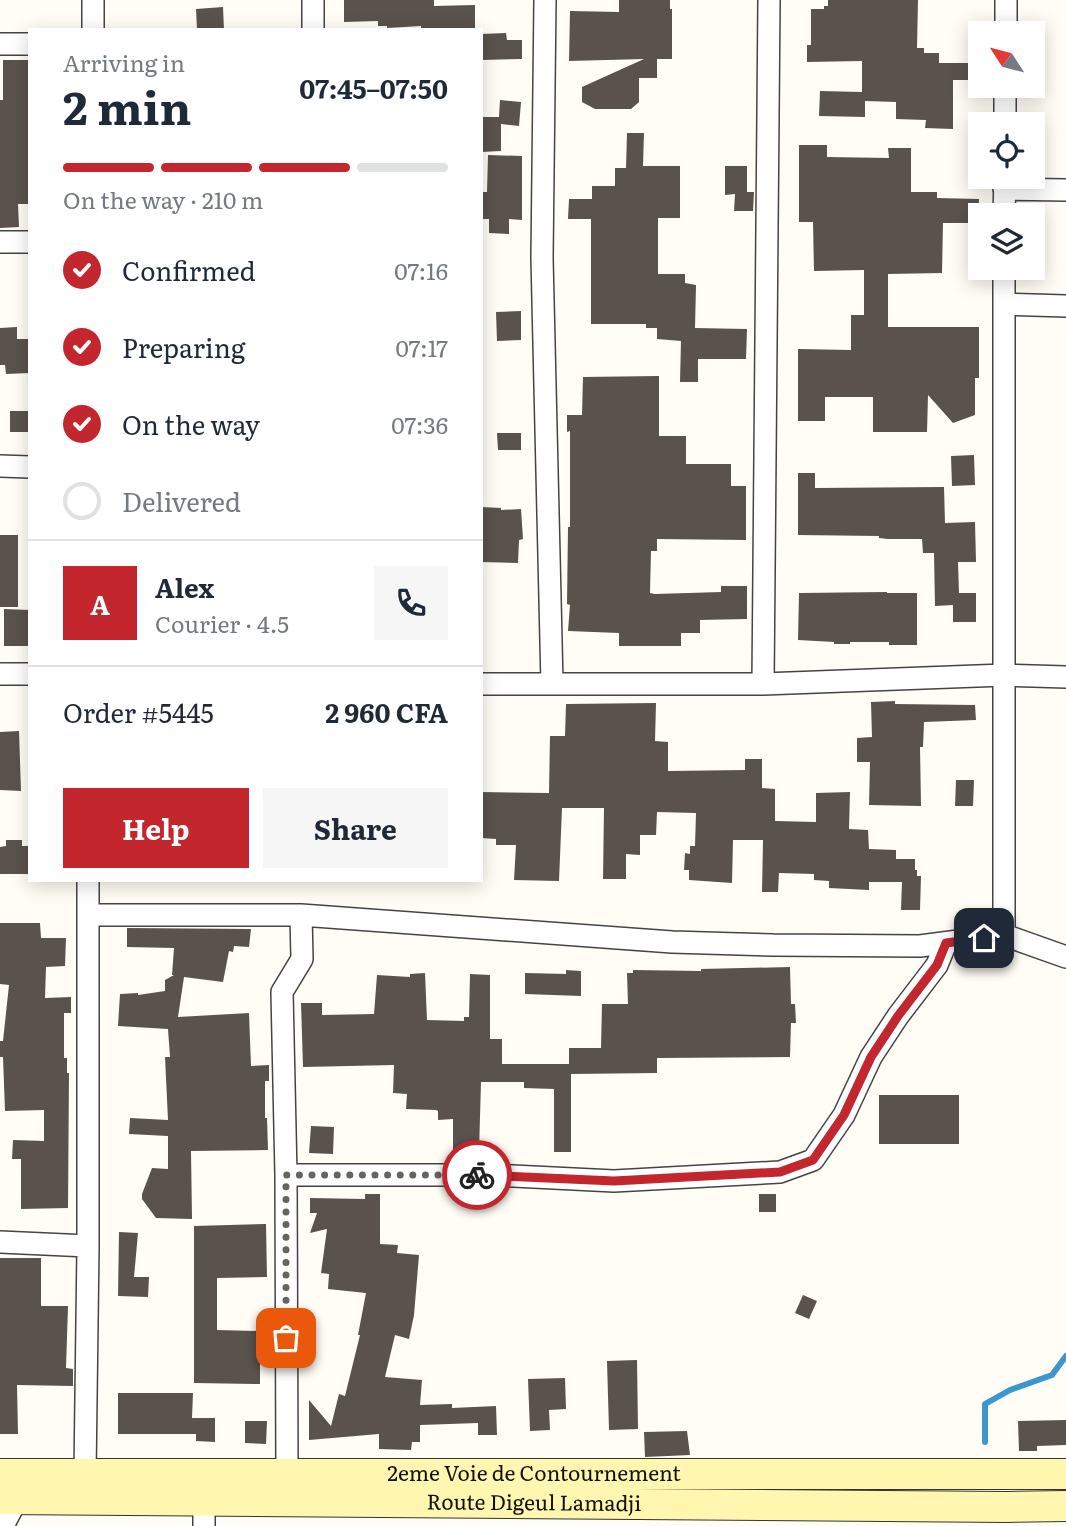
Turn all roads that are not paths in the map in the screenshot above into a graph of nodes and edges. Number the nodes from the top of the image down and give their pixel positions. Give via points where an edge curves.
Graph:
1 (93, 0) edge
2 (313, 0) edge
3 (545, 0) edge
4 (769, 0) edge
5 (1006, 0) edge
6 (1006, 21) edge
7 (93, 28) edge
8 (313, 28) edge
9 (0, 44) edge
10 (28, 44) edge
11 (1045, 188) edge
12 (1066, 190) edge
13 (0, 242) edge
14 (28, 242) edge
15 (1004, 280) edge
16 (1004, 304) junction
17 (1066, 306) edge
18 (0, 466) edge
19 (28, 467) edge
20 (0, 674) edge
21 (28, 674) edge
22 (1004, 675) junction
23 (1066, 677) edge
24 (483, 684) edge
25 (552, 684) junction
26 (763, 684) junction
27 (88, 882) edge
28 (88, 915) junction
29 (301, 915) junction
30 (1004, 935) junction
31 (946, 943) junction
32 (1066, 957) edge
33 (286, 1175) junction
34 (0, 1241) edge
35 (88, 1247) junction
36 (0, 1474) edge
37 (85, 1474) junction
38 (286, 1474) junction
39 (1066, 1474) edge
40 (8, 1499) edge
41 (1066, 1506) edge
42 (204, 1512) edge
43 (1006, 1517) edge
44 (3, 1526) edge

1 - 7 street
2 - 8 street
3 - 25 street via 542,258
4 - 26 street
5 - 6 street
9 - 10 street
11 - 12 street
13 - 14 street
15 - 16 street
16 - 17 street
16 - 22 street
18 - 19 street
20 - 21 street
22 - 23 street
22 - 26 street
22 - 30 street
24 - 25 street
25 - 26 street
27 - 28 street
28 - 29 street
28 - 35 street
29 - 31 street via 672,942
29 - 33 street via 302,959 282,992
30 - 31 street
30 - 32 street
31 - 33 street via 937,965 871,1057 844,1115 813,1160 780,1172 614,1181 493,1175
33 - 38 street
34 - 35 street
35 - 37 street
36 - 37 main road, 2eme Voie de Contournement
37 - 38 main road, 2eme Voie de Contournement
38 - 39 main road, 2eme Voie de Contournement
40 - 42 main road, Route Digeul Lamadji
40 - 44 street
41 - 43 main road, Route Digeul Lamadji
42 - 43 main road, Route Digeul Lamadji

